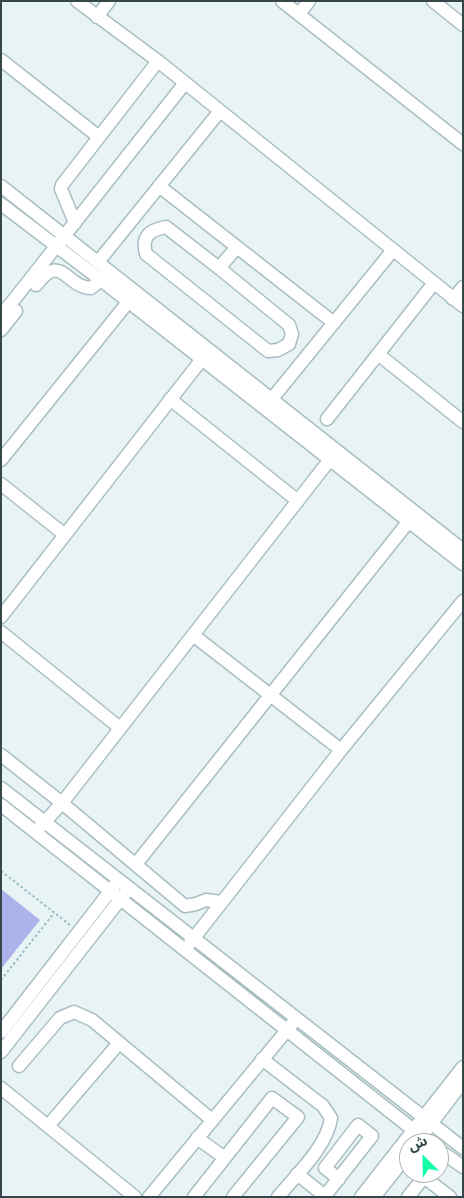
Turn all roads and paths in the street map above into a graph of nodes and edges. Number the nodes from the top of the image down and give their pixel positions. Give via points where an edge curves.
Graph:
1 (77, 1) edge
2 (109, 1) edge
3 (282, 1) edge
4 (309, 1) edge
5 (433, 1) edge
6 (299, 14) junction
7 (97, 17) junction
8 (463, 25) edge
9 (1, 60) edge
10 (158, 61) junction
11 (185, 83) junction
12 (220, 111) junction
13 (99, 136) junction
14 (463, 144) edge
15 (1, 186) edge
16 (159, 186) junction
17 (1, 204) edge
18 (6, 212) edge
19 (75, 223) junction
20 (65, 236) junction
21 (56, 247) junction
22 (237, 247) junction
23 (393, 250) junction
24 (98, 262) junction
25 (219, 268) junction
26 (101, 280) junction
27 (434, 283) junction
28 (463, 287) edge
29 (132, 297) junction
30 (458, 302) edge
31 (1, 316) edge
32 (334, 323) junction
33 (1, 330) edge
34 (378, 354) junction
35 (205, 355) junction
36 (170, 399) junction
37 (272, 400) junction
38 (327, 419) dead end
39 (463, 422) edge
40 (333, 456) junction
41 (1, 460) edge
42 (1, 484) edge
43 (298, 501) junction
44 (412, 517) junction
45 (65, 535) junction
46 (463, 550) edge
47 (463, 564) edge
48 (463, 601) edge
49 (1, 616) edge
50 (1, 632) edge
51 (193, 635) junction
52 (271, 696) junction
53 (120, 728) junction
54 (341, 750) junction
55 (1, 756) edge
56 (1, 788) edge
57 (62, 803) junction
58 (1, 805) edge
59 (44, 822) junction
60 (35, 832) junction
61 (136, 864) junction
62 (1, 871) edge
63 (124, 883) junction
64 (116, 894) junction
65 (221, 902) junction
66 (54, 912) junction
67 (79, 931) junction
68 (194, 938) junction
69 (185, 949) junction
70 (1, 980) edge
71 (297, 1019) junction
72 (286, 1029) junction
73 (1, 1032) edge
74 (119, 1042) junction
75 (1, 1052) edge
76 (262, 1059) junction
77 (19, 1066) dead end
78 (463, 1067) edge
79 (463, 1082) edge
80 (1, 1088) edge
81 (212, 1120) junction
82 (427, 1120) junction
83 (48, 1126) junction
84 (414, 1133) edge
85 (422, 1133) edge
86 (197, 1138) junction
87 (463, 1148) edge
88 (449, 1157) edge
89 (225, 1158) junction
90 (399, 1159) edge
91 (399, 1166) edge
92 (463, 1167) edge
93 (297, 1174) junction
94 (338, 1179) dead end
95 (325, 1196) edge
96 (135, 1197) edge
97 (149, 1197) edge
98 (194, 1197) edge
99 (233, 1197) edge
100 (278, 1197) edge
101 (361, 1197) edge
102 (374, 1197) edge
103 (408, 1197) edge
104 (450, 1197) edge

1 - 7 lane
2 - 7 lane
3 - 6 lane
4 - 6 lane
5 - 8 lane
6 - 14 lane
7 - 10 lane
9 - 13 lane
10 - 11 lane
10 - 13 lane
11 - 12 lane
11 - 19 lane
12 - 16 lane
12 - 23 lane
13 - 19 lane via 62,185
15 - 20 lane
16 - 22 lane
16 - 24 lane
17 - 18 lane
18 - 21 lane
19 - 20 lane
20 - 21 lane
20 - 24 lane
21 - 26 lane
21 - 31 lane
22 - 25 lane
22 - 32 lane
23 - 27 lane
23 - 32 lane
24 - 29 lane
25 - 25 lane via 290,325 289,344 268,351 146,254 144,244 148,234 166,227
26 - 29 lane
26 - 33 lane via 91,288 83,288 60,271 48,272
27 - 30 lane
27 - 34 lane
28 - 30 lane
29 - 35 lane
29 - 41 lane
32 - 37 lane
34 - 38 lane
34 - 39 lane
35 - 36 lane
35 - 37 lane
35 - 40 lane
36 - 43 lane
36 - 45 lane
37 - 40 lane
40 - 43 lane
40 - 44 lane
42 - 45 lane
43 - 51 lane
44 - 46 lane
44 - 47 lane
44 - 52 lane
45 - 49 lane
48 - 54 lane
50 - 53 lane
51 - 52 lane
51 - 53 lane
52 - 54 lane
52 - 61 lane
53 - 57 lane
54 - 65 lane
55 - 57 lane
56 - 59 lane
57 - 59 lane
57 - 61 lane
58 - 60 lane
59 - 60 lane
59 - 63 lane
60 - 64 lane
61 - 65 lane via 185,906 206,900
62 - 66 path
63 - 64 lane
63 - 68 lane
64 - 67 lane
64 - 69 lane
64 - 75 lane
65 - 68 lane
66 - 67 path
66 - 70 path
67 - 73 lane
68 - 69 lane
68 - 71 lane
69 - 72 lane
71 - 72 lane
71 - 82 lane
72 - 76 lane
72 - 84 lane
74 - 77 lane via 92,1020 74,1012 60,1018
74 - 81 lane
74 - 83 lane
76 - 81 lane
76 - 93 lane via 323,1106 331,1118 330,1129
78 - 82 lane
79 - 82 lane
80 - 83 lane
81 - 86 lane
82 - 85 lane
82 - 87 lane
83 - 96 lane
86 - 89 lane
86 - 97 lane
88 - 92 lane
89 - 98 lane
89 - 99 lane via 272,1098 298,1117
90 - 101 lane
91 - 102 lane
93 - 95 lane
93 - 100 lane
94 - 95 lane
103 - 104 lane via 424,1177

